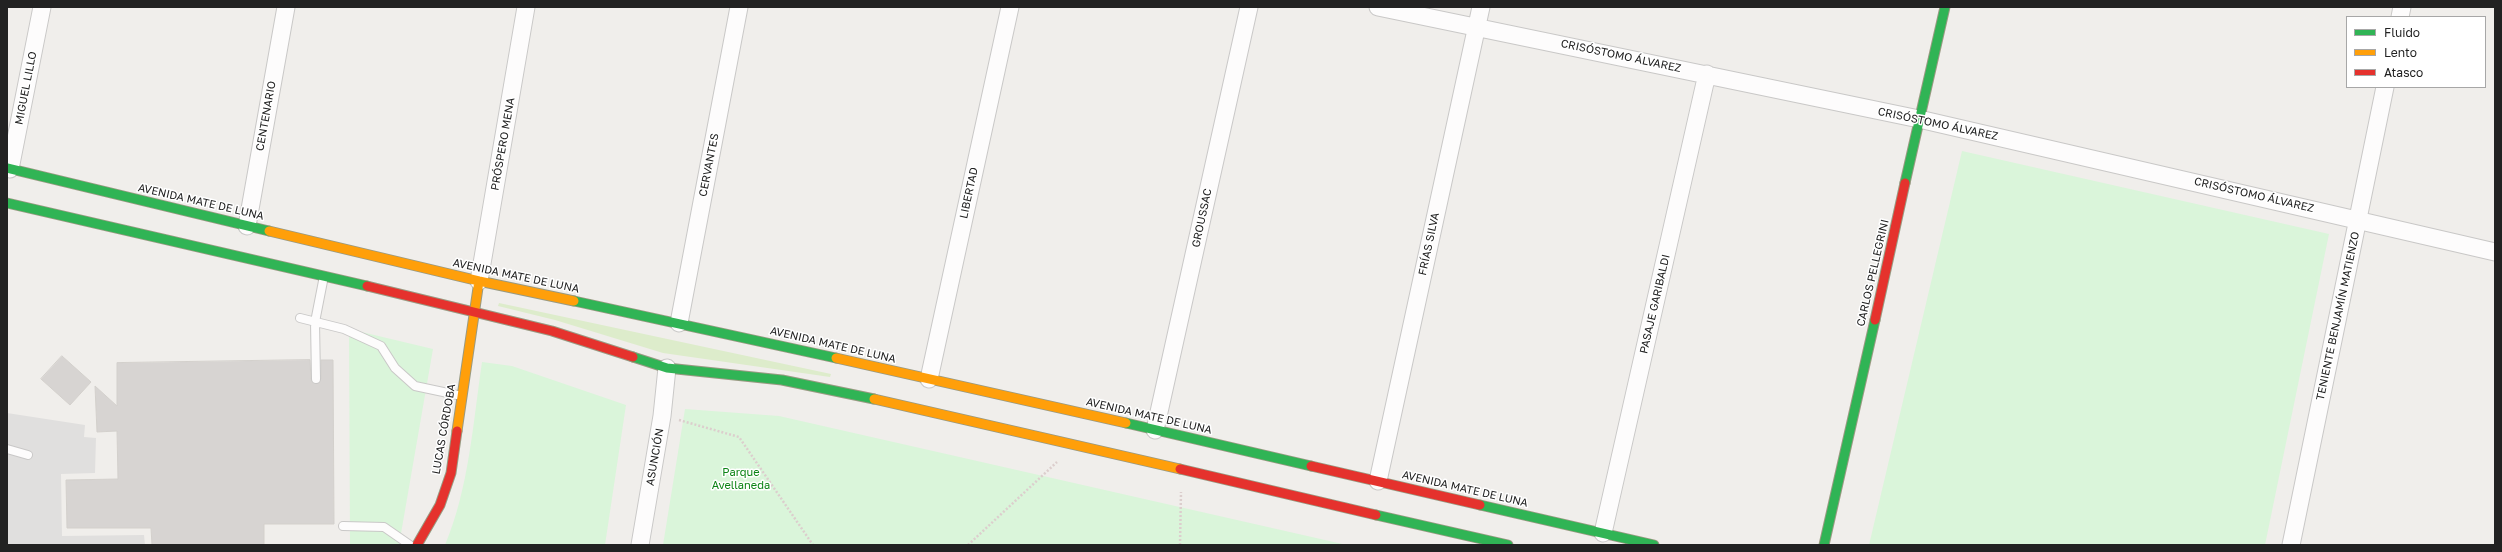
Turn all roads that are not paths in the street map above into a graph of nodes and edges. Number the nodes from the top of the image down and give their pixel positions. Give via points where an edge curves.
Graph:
1 (42, 7) edge
2 (286, 7) edge
3 (526, 7) edge
4 (739, 7) edge
5 (1010, 7) edge
6 (1249, 7) edge
7 (1378, 7) edge
8 (1480, 7) edge
9 (1945, 7) edge
10 (1476, 27) junction
11 (1707, 74) junction
12 (2385, 88) edge
13 (1919, 119) junction
14 (9, 168) edge
15 (7, 203) edge
16 (2358, 219) junction
17 (247, 226) junction
18 (2495, 252) edge
19 (324, 276) junction
20 (479, 281) junction
21 (474, 310) junction
22 (300, 318) dead end
23 (315, 322) junction
24 (679, 323) junction
25 (667, 368) junction
26 (316, 379) dead end
27 (929, 379) junction
28 (463, 396) junction
29 (1155, 430) junction
30 (7, 450) edge
31 (28, 455) dead end
32 (1378, 481) junction
33 (343, 526) dead end
34 (1604, 533) junction
35 (410, 545) edge
36 (417, 545) edge
37 (640, 545) edge
38 (1508, 545) edge
39 (1654, 545) edge
40 (1824, 545) edge
41 (2291, 545) edge

1 - 14 street, MIGUEL LILLO
2 - 17 street, CENTENARIO
3 - 20 street, PRÓSPERO MENA
4 - 24 street, CERVANTES
5 - 27 street, LIBERTAD
6 - 29 street, GROUSSAC
7 - 10 street, CRISÓSTOMO ÁLVAREZ
8 - 10 street, FRÍAS SILVA
9 - 13 main road, CARLOS PELLEGRINI
10 - 11 street, CRISÓSTOMO ÁLVAREZ
10 - 32 street, FRÍAS SILVA
11 - 13 street, CRISÓSTOMO ÁLVAREZ
11 - 34 street, PASAJE GARIBALDI
12 - 16 street, TENIENTE BENJAMÍN MATIENZO
13 - 16 street, CRISÓSTOMO ÁLVAREZ
13 - 40 main road, CARLOS PELLEGRINI
14 - 17 main road, AVENIDA MATE DE LUNA
15 - 19 main road
16 - 18 street, CRISÓSTOMO ÁLVAREZ
16 - 41 street, TENIENTE BENJAMÍN MATIENZO
17 - 20 main road, AVENIDA MATE DE LUNA
19 - 21 main road
19 - 23 lane
20 - 21 main road, LUCAS CÓRDOBA
20 - 24 main road, AVENIDA MATE DE LUNA
21 - 25 main road via 552,331
21 - 28 main road, LUCAS CÓRDOBA
22 - 23 lane
23 - 26 lane
23 - 28 lane via 344,328 381,346 395,368 415,386
24 - 27 main road, AVENIDA MATE DE LUNA
25 - 37 street, ASUNCIÓN via 662,416
25 - 38 main road via 782,380 828,388
27 - 29 main road, AVENIDA MATE DE LUNA
28 - 36 main road, LUCAS CÓRDOBA via 451,473 440,505
29 - 32 main road, AVENIDA MATE DE LUNA
30 - 31 lane
32 - 34 main road, AVENIDA MATE DE LUNA
33 - 35 lane via 384,527
34 - 39 main road, AVENIDA MATE DE LUNA

